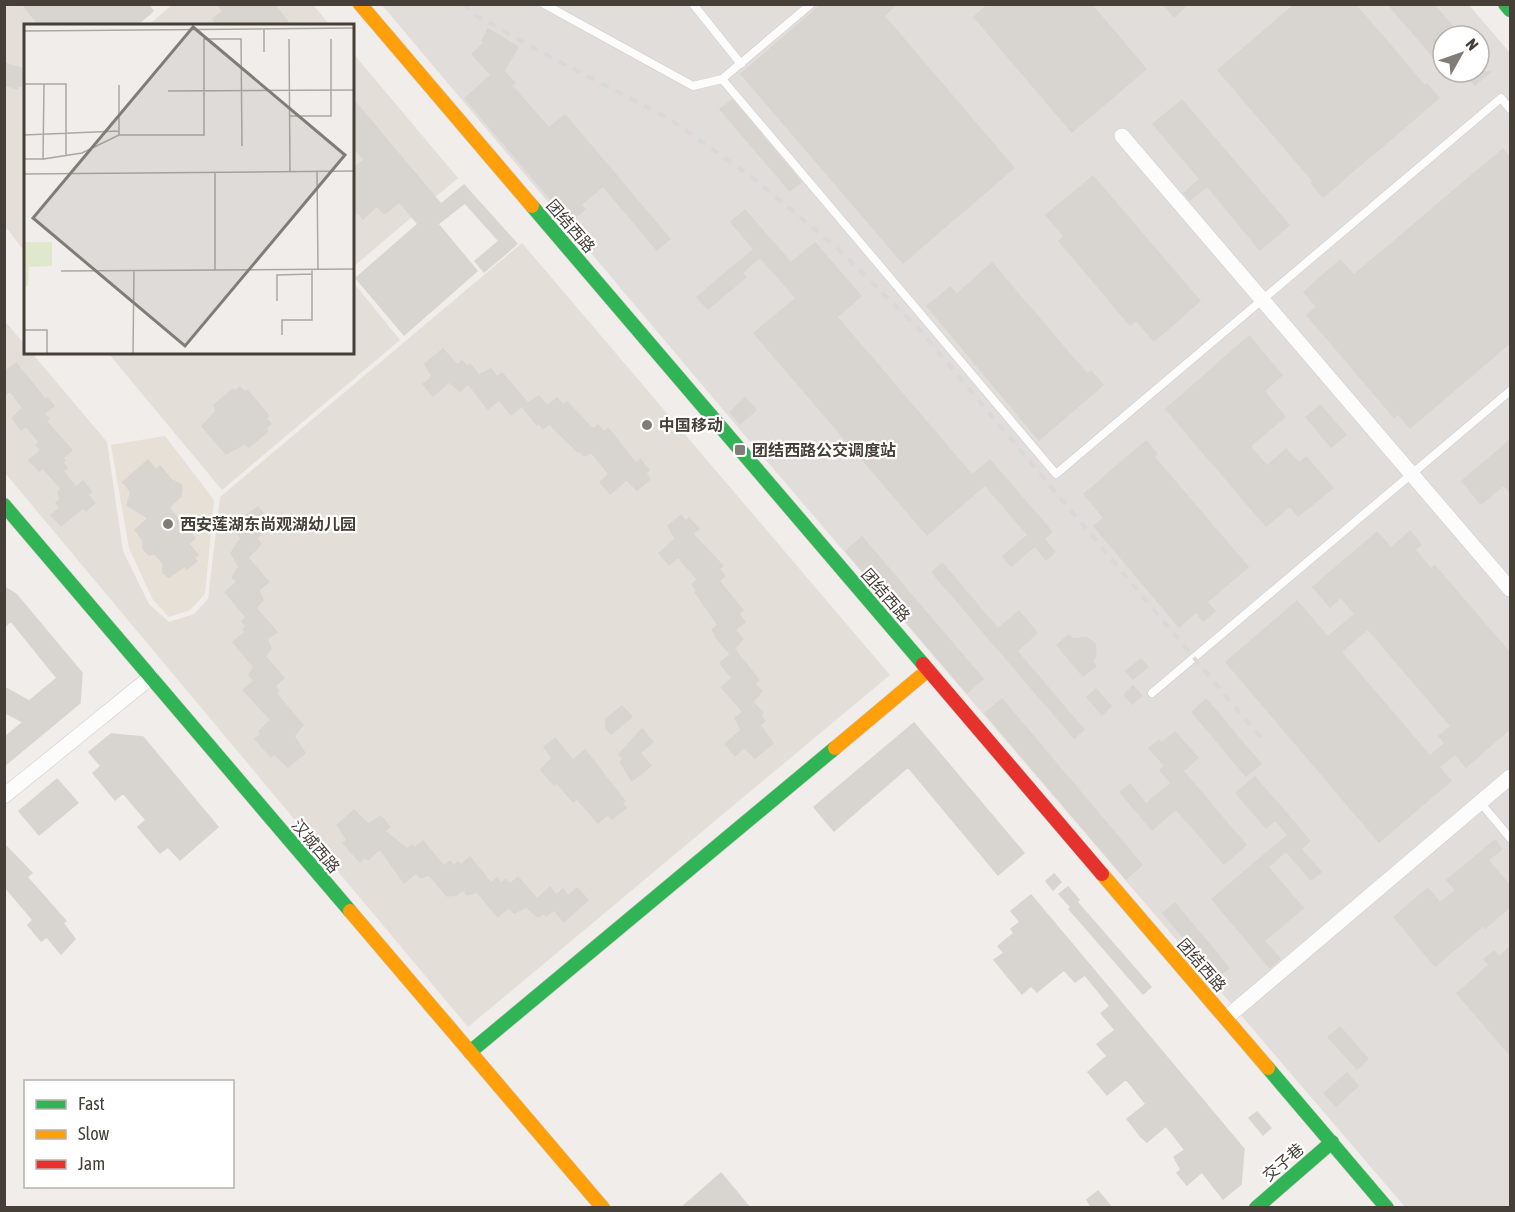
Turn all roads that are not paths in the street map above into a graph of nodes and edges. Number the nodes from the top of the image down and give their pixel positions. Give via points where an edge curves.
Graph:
1 (360, 4) edge
2 (544, 4) edge
3 (693, 4) edge
4 (811, 4) edge
5 (1505, 4) edge
6 (1510, 10) edge
7 (741, 64) junction
8 (722, 80) junction
9 (1510, 109) edge
10 (1122, 136) dead end
11 (1261, 299) junction
12 (1510, 391) edge
13 (1411, 475) junction
14 (4, 506) edge
15 (1510, 589) edge
16 (928, 670) junction
17 (151, 677) junction
18 (1152, 693) dead end
19 (1510, 777) edge
20 (4, 796) edge
21 (1480, 802) junction
22 (1510, 838) edge
23 (1226, 1018) junction
24 (470, 1052) junction
25 (1332, 1142) junction
26 (603, 1208) edge
27 (1256, 1208) edge
28 (1388, 1208) edge

1 - 16 street, 团结西路
2 - 8 lane via 693,86
3 - 7 lane
4 - 7 lane
5 - 6 street
7 - 8 lane
8 - 11 lane via 1056,474
9 - 11 lane via 1502,98
10 - 11 street
11 - 13 street
12 - 13 lane
13 - 15 street
13 - 18 lane
14 - 17 street, 汉城西路
16 - 23 street, 团结西路
16 - 24 street
17 - 20 street
17 - 24 street, 汉城西路
19 - 21 street
21 - 22 lane
21 - 23 street
23 - 25 street, 团结西路
24 - 26 street, 汉城西路
25 - 27 street, 交子巷
25 - 28 street, 团结西路

